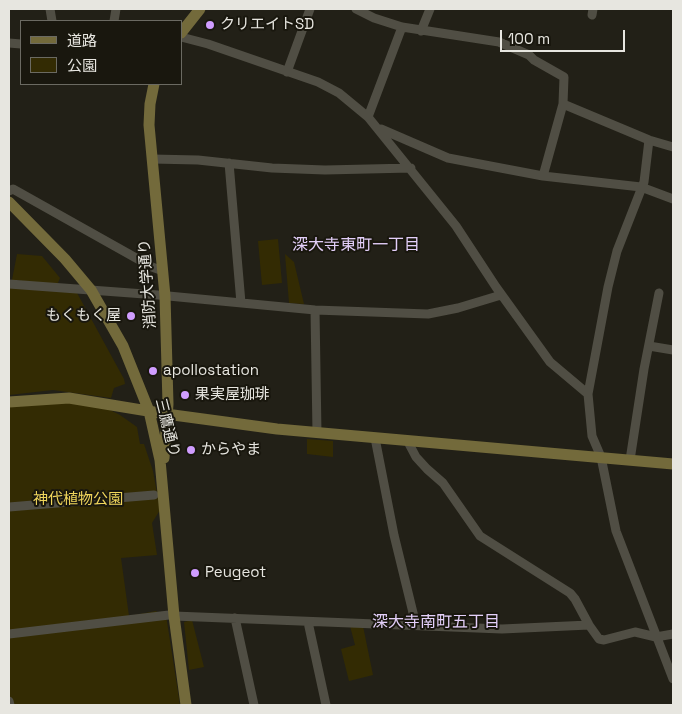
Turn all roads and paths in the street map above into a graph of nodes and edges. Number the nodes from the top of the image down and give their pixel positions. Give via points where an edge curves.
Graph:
1 (200, 9) edge
2 (310, 9) edge
3 (356, 9) edge
4 (430, 9) edge
5 (402, 27) junction
6 (421, 30) junction
7 (182, 34) edge
8 (182, 35) edge
9 (288, 72) junction
10 (154, 85) edge
11 (564, 104) junction
12 (368, 117) junction
13 (378, 128) junction
14 (649, 140) junction
15 (673, 147) edge
16 (152, 159) junction
17 (229, 163) junction
18 (411, 168) junction
19 (543, 176) junction
20 (641, 187) junction
21 (9, 191) edge
22 (673, 200) edge
23 (9, 202) edge
24 (162, 272) junction
25 (9, 284) edge
26 (91, 290) junction
27 (659, 293) dead end
28 (501, 294) junction
29 (165, 296) junction
30 (241, 303) junction
31 (315, 310) junction
32 (649, 346) junction
33 (673, 350) edge
34 (588, 394) junction
35 (9, 402) edge
36 (149, 411) junction
37 (166, 414) junction
38 (317, 433) junction
39 (374, 438) junction
40 (406, 440) junction
41 (601, 457) junction
42 (630, 460) junction
43 (673, 464) edge
44 (163, 484) junction
45 (154, 495) dead end
46 (9, 507) edge
47 (172, 615) junction
48 (235, 618) junction
49 (308, 622) junction
50 (416, 625) junction
51 (589, 625) junction
52 (9, 634) edge
53 (673, 634) edge
54 (656, 638) junction
55 (673, 679) edge
56 (9, 701) edge
57 (10, 705) edge
58 (186, 705) edge
59 (254, 705) edge
60 (326, 705) edge

1 - 7 street
2 - 9 street
3 - 5 street
4 - 6 street
5 - 6 street
5 - 12 street
6 - 11 street via 500,42 529,55 564,77
8 - 9 street
9 - 12 street via 339,93
10 - 16 street, 消防大学通り via 149,115
11 - 14 street
11 - 19 street
12 - 13 street
13 - 18 street
13 - 19 street via 448,158
14 - 15 street
14 - 20 street
16 - 17 street
16 - 24 street, 消防大学通り
17 - 18 street via 325,170
17 - 30 street
18 - 28 street via 456,226
19 - 20 street
20 - 22 street
20 - 34 street via 613,265
21 - 24 street via 13,189
23 - 26 street, 三鷹通り
24 - 29 street, 消防大学通り
25 - 26 street
26 - 29 street
26 - 36 street, 三鷹通り via 123,346
27 - 32 street
28 - 31 street via 428,314
28 - 34 street via 550,362
29 - 30 street
29 - 37 street, 消防大学通り
30 - 31 street
31 - 38 street
32 - 33 street
32 - 42 street
34 - 41 street via 592,436
35 - 36 street via 69,398
36 - 37 street
36 - 44 street, 三鷹通り
37 - 38 street
37 - 44 street, 消防大学通り
38 - 39 street
39 - 40 street
39 - 50 street
40 - 41 street
40 - 51 street via 480,536 570,593
41 - 42 street
41 - 54 street via 616,531
42 - 43 street
44 - 47 street, 三鷹通り
45 - 46 street
47 - 48 street
47 - 52 street
47 - 58 street, 三鷹通り
48 - 49 street
48 - 59 street
49 - 50 street
49 - 60 street
50 - 51 street via 502,629
51 - 54 street via 599,639 604,640 634,632
53 - 54 street
54 - 55 street
56 - 57 street

